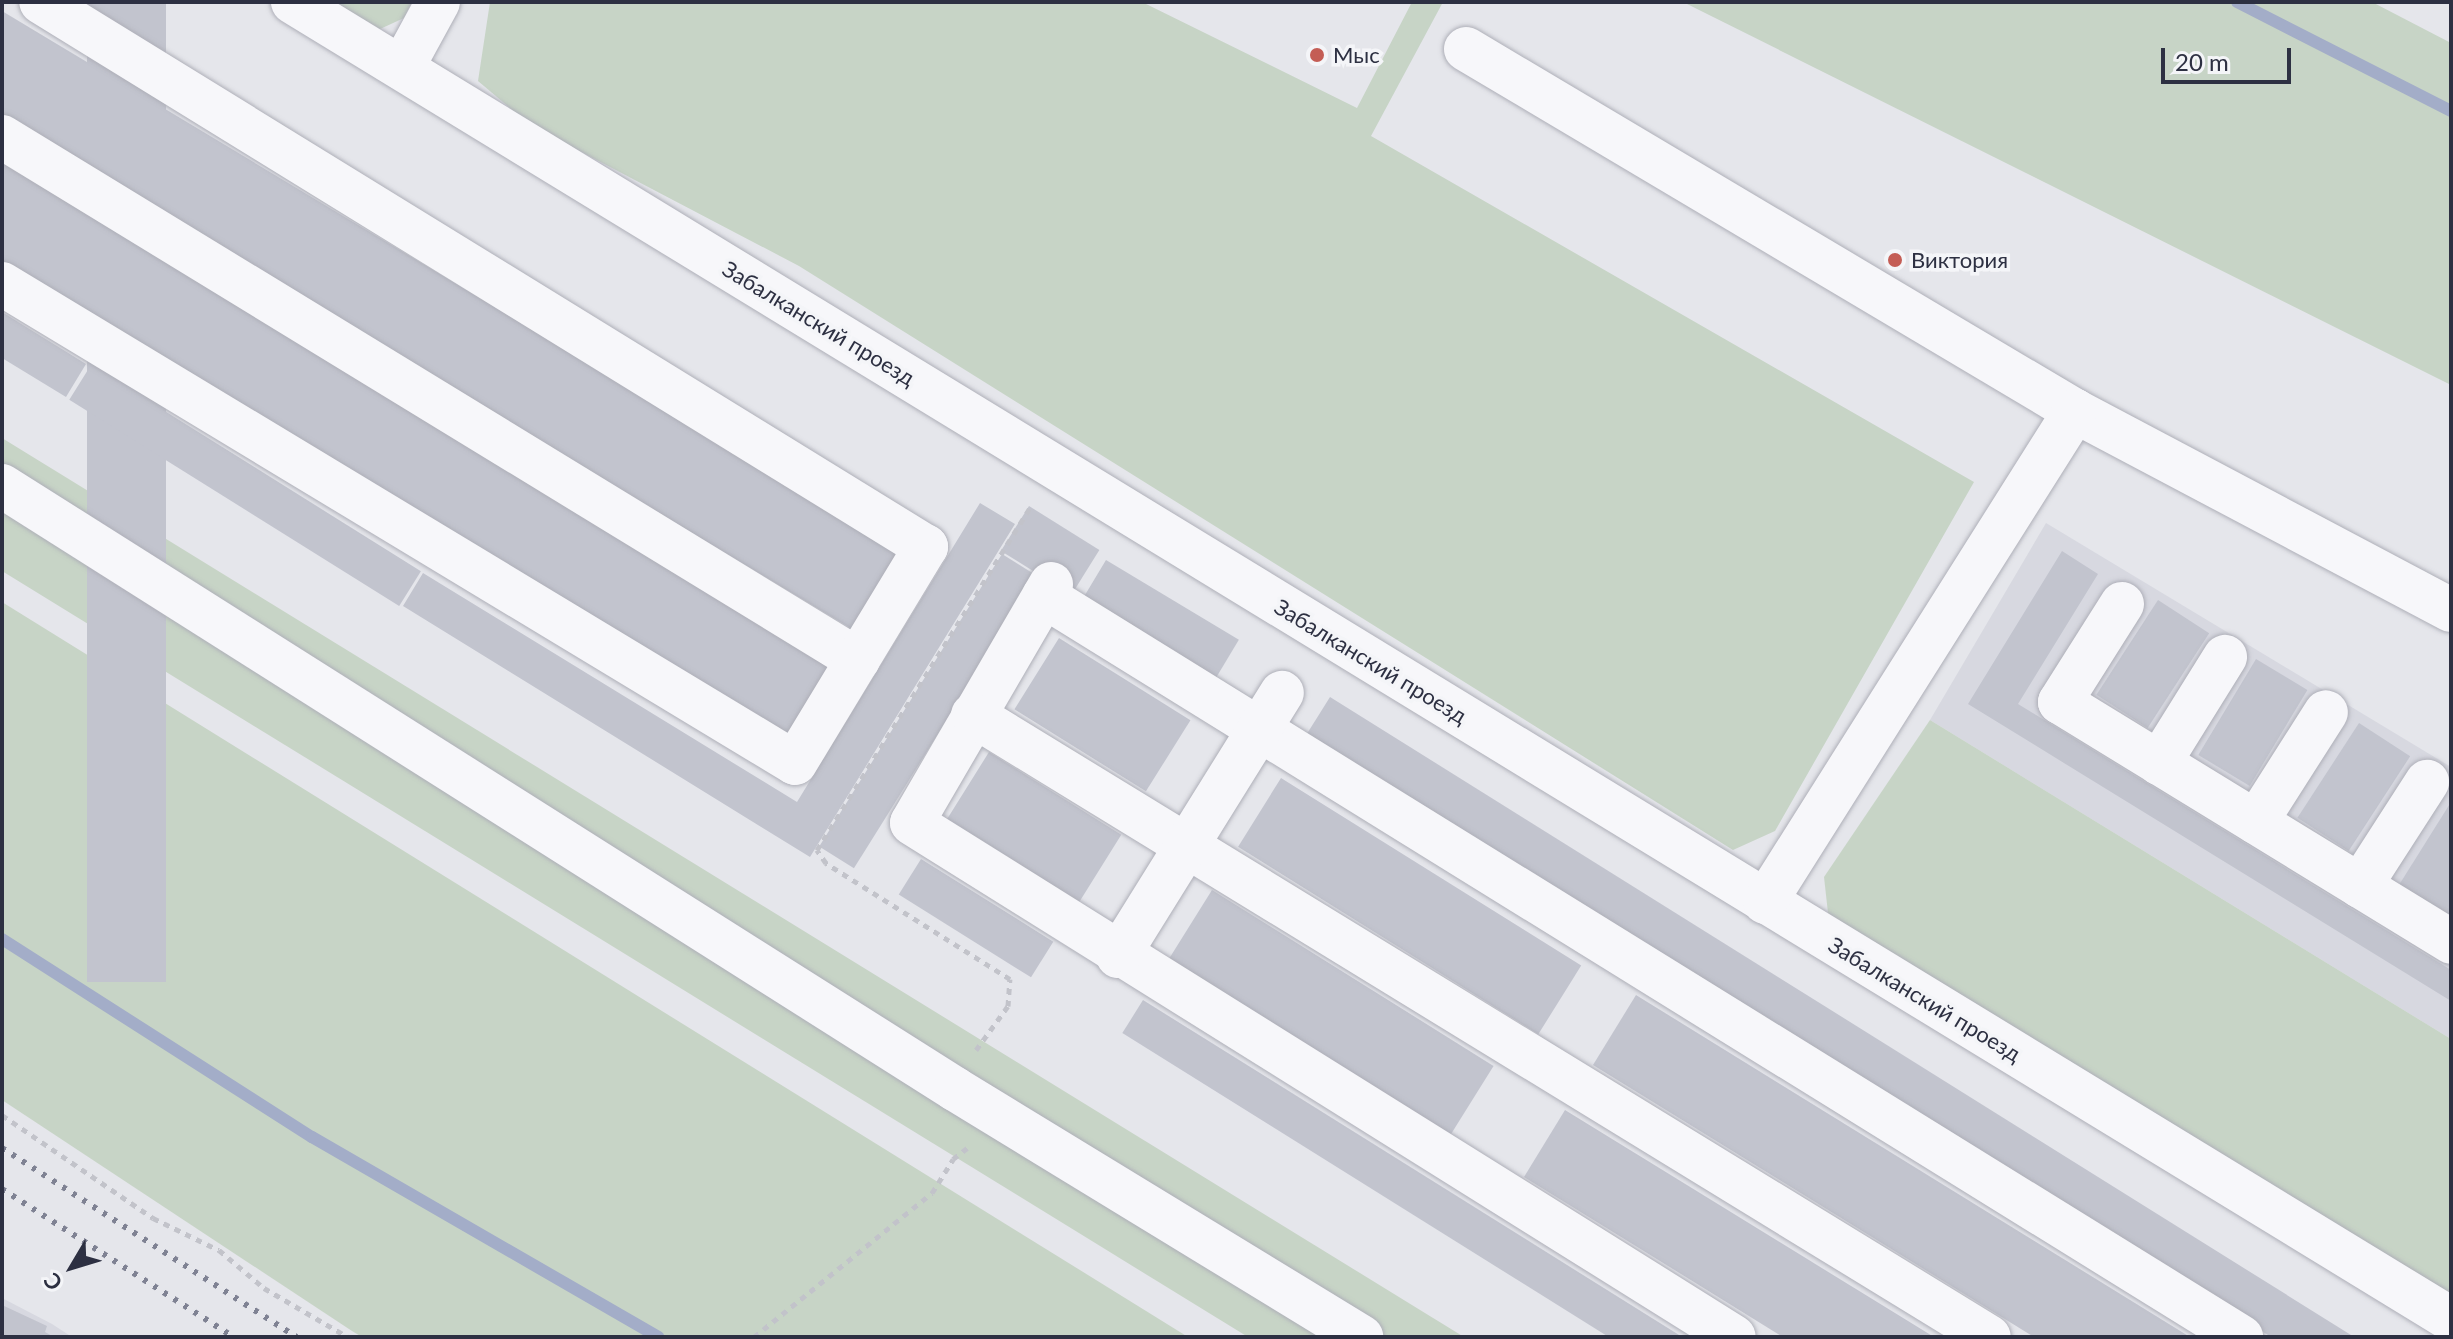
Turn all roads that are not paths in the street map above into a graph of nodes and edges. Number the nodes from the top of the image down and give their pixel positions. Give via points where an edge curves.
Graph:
1 (41, 2) edge
2 (293, 2) edge
3 (438, 2) edge
4 (1466, 49) dead end
5 (402, 68) junction
6 (2, 137) edge
7 (2, 284) edge
8 (2075, 411) junction
9 (2, 486) edge
10 (2122, 604) dead end
11 (2451, 610) edge
12 (2225, 657) dead end
13 (858, 660) junction
14 (1282, 693) dead end
15 (2326, 712) dead end
16 (973, 715) junction
17 (1259, 730) junction
18 (2159, 763) junction
19 (2427, 782) dead end
20 (2256, 822) junction
21 (1188, 844) junction
22 (2360, 886) junction
23 (1765, 902) junction
24 (2451, 942) edge
25 (1118, 956) junction
26 (2451, 1319) edge
27 (1361, 1337) edge
28 (1734, 1337) edge
29 (1989, 1337) edge
30 (2241, 1337) edge

1 - 13 street via 926,547
2 - 5 street, Забалканский проезд
3 - 5 street
4 - 8 street
5 - 23 street, Забалканский проезд
6 - 13 street
7 - 13 street via 795,763
8 - 11 street
8 - 23 street
9 - 27 street via 955,1089
10 - 18 street via 2060,702
12 - 18 street
14 - 17 street
15 - 20 street
16 - 17 street via 1048,590
16 - 21 street
16 - 25 street via 912,823
17 - 21 street
17 - 30 street
18 - 20 street
19 - 22 street
20 - 22 street
21 - 25 street
21 - 29 street
22 - 24 street
23 - 26 street, Забалканский проезд
25 - 28 street

